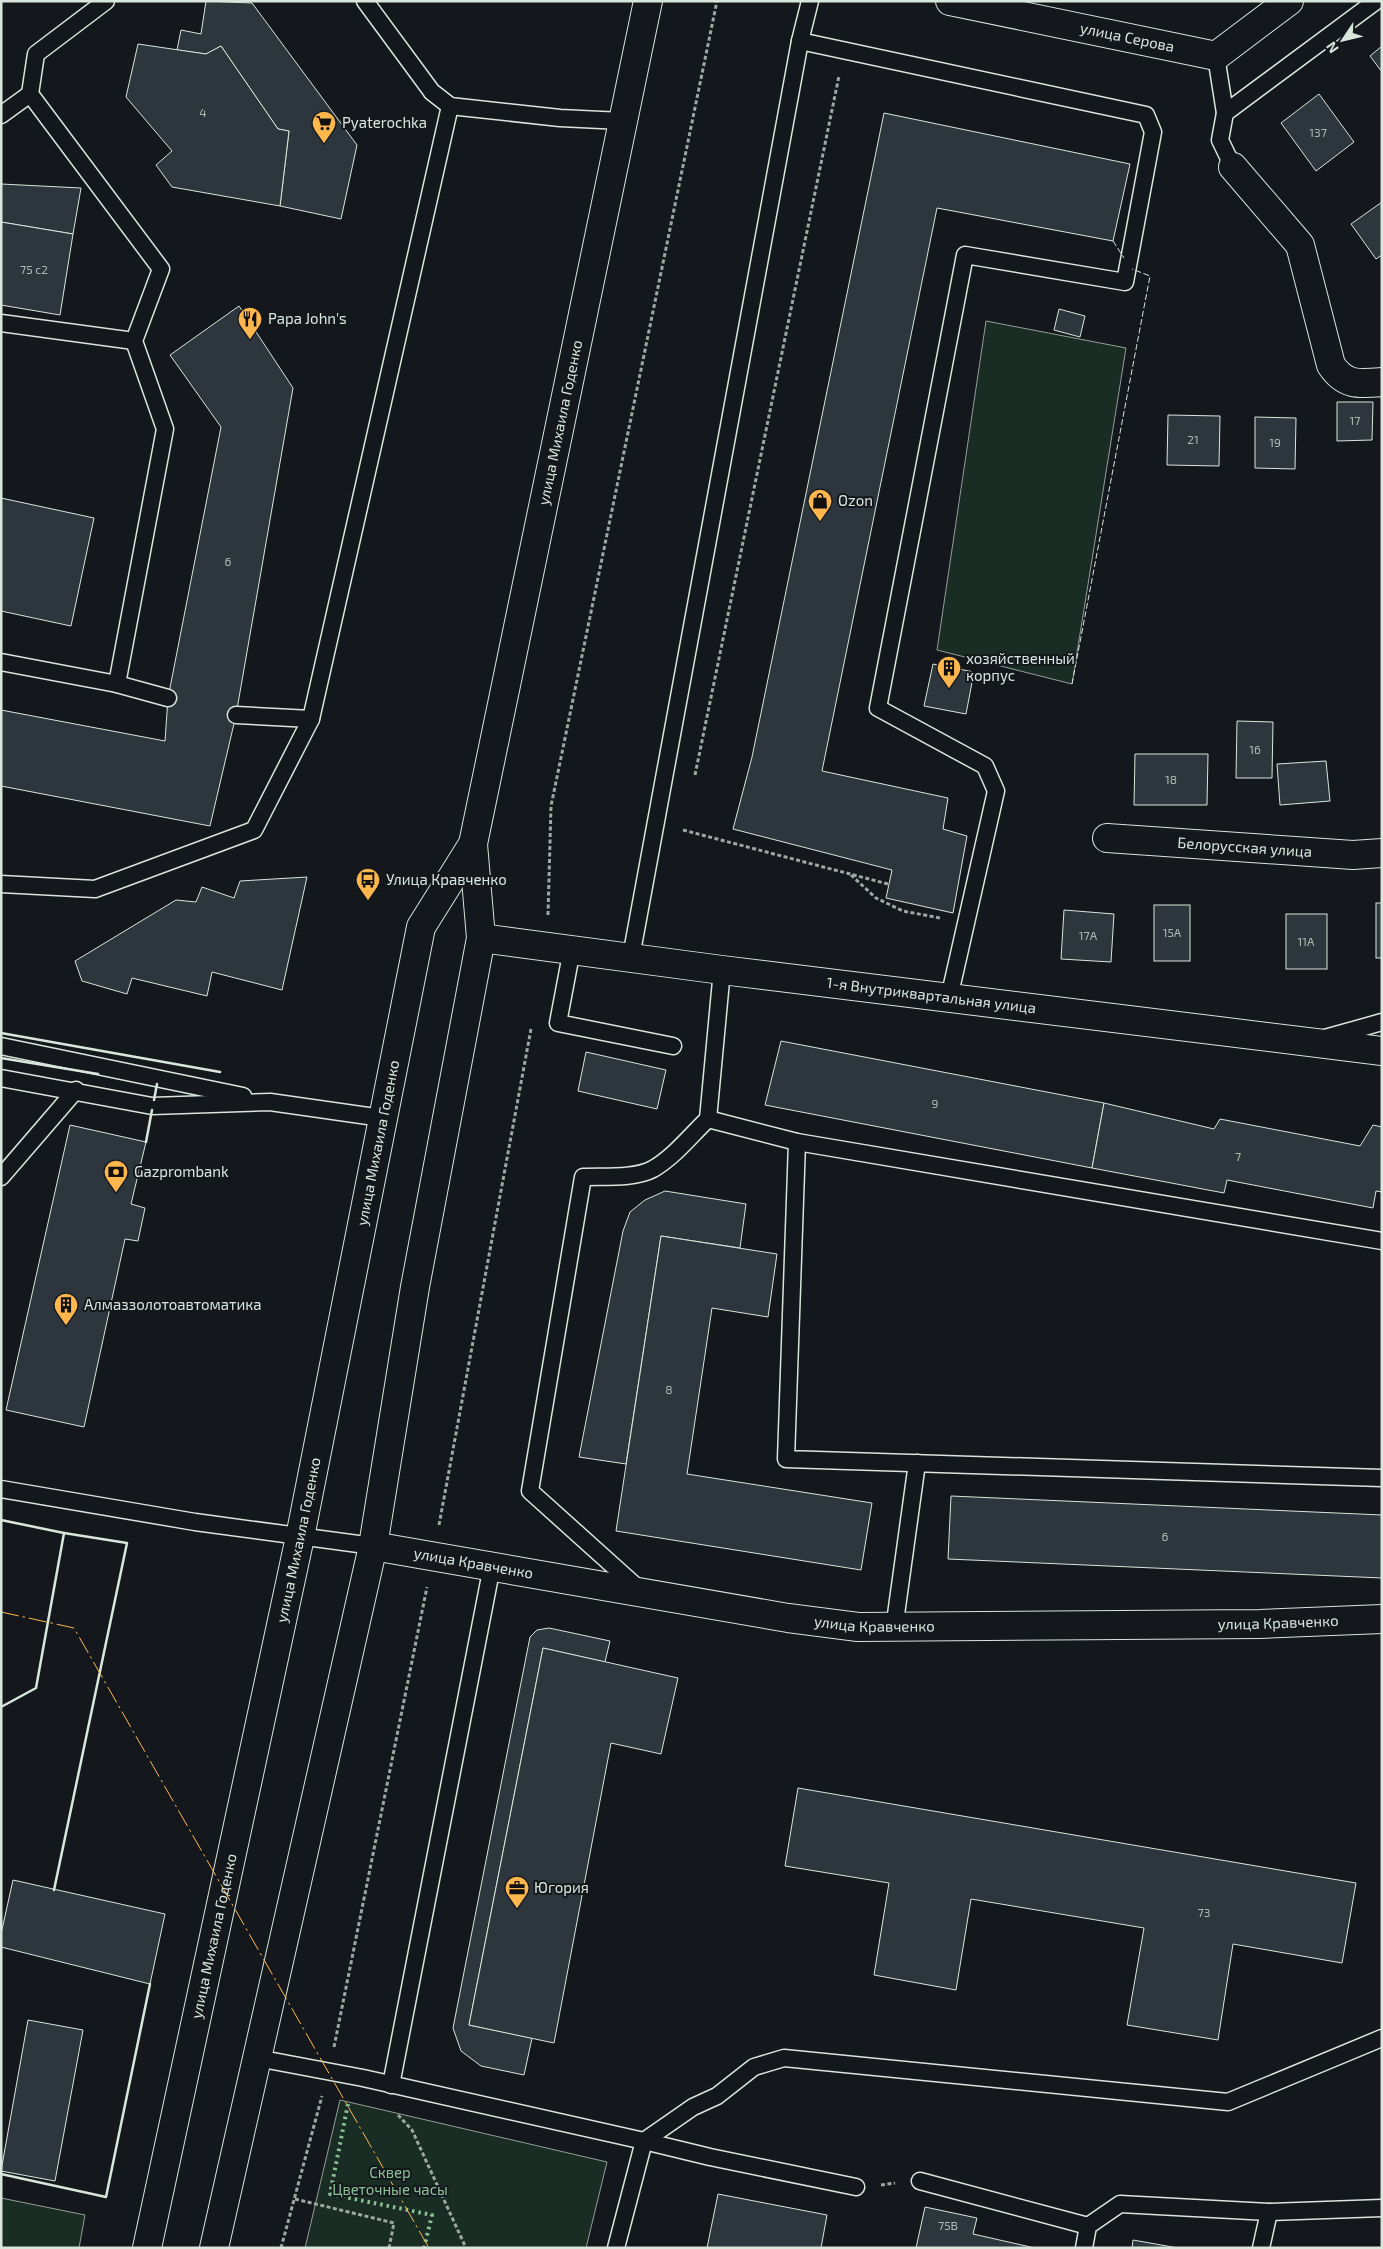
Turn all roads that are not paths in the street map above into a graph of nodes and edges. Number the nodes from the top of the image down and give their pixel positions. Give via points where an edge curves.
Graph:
1 (106, 1) edge
2 (365, 1) edge
3 (648, 1) edge
4 (810, 1) edge
5 (950, 1) edge
6 (1289, 1) edge
7 (1376, 1) edge
8 (800, 41) junction
9 (1216, 56) junction
10 (30, 94) junction
11 (450, 106) junction
12 (1226, 113) junction
13 (1, 115) edge
14 (622, 121) junction
15 (1233, 167) joint
16 (1, 323) edge
17 (134, 341) junction
18 (1372, 383) edge
19 (1, 662) edge
20 (117, 684) junction
21 (168, 698) dead end
22 (236, 714) dead end
23 (311, 719) junction
24 (1107, 838) dead end
25 (473, 844) junction
26 (1382, 854) edge
27 (1, 884) edge
28 (481, 938) junction
29 (560, 947) junction
30 (631, 957) junction
31 (722, 970) junction
32 (949, 998) junction
33 (1382, 1022) edge
34 (1313, 1042) junction
35 (1, 1046) edge
36 (672, 1046) dead end
37 (1382, 1051) edge
38 (1, 1078) edge
39 (76, 1090) junction
40 (270, 1102) junction
41 (382, 1118) junction
42 (708, 1119) junction
43 (797, 1142) junction
44 (1, 1177) edge
45 (1382, 1241) edge
46 (917, 1462) junction
47 (1382, 1478) edge
48 (1, 1490) edge
49 (300, 1537) junction
50 (373, 1546) junction
51 (492, 1566) junction
52 (644, 1594) junction
53 (1382, 1619) edge
54 (894, 1628) junction
55 (1382, 2038) edge
56 (257, 2058) junction
57 (390, 2085) junction
58 (644, 2141) junction
59 (920, 2181) road end
60 (856, 2187) road end
61 (1382, 2208) edge
62 (1269, 2212) junction
63 (1088, 2226) junction
64 (147, 2248) edge
65 (214, 2248) edge
66 (616, 2248) edge
67 (1084, 2248) edge
68 (1262, 2248) edge

1 - 10 lane via 36,54
2 - 11 lane via 432,92
3 - 14 main road, улица Михаила Годенко
4 - 8 lane
5 - 9 main road, улица Серова
6 - 9 main road
7 - 12 lane
8 - 30 lane
8 - 32 lane via 1146,115 1153,132 1125,282 964,255 878,708 985,766 996,791
9 - 12 lane
10 - 13 lane
10 - 17 lane via 161,269
11 - 14 lane
11 - 23 lane
12 - 15 lane via 1220,140
14 - 25 main road, улица Михаила Годенко
15 - 18 main road via 1300,245 1331,365 1338,376 1350,382
16 - 17 lane
17 - 20 lane via 165,429
19 - 20 lane
20 - 21 lane
22 - 23 lane
23 - 27 lane via 254,830 95,889
24 - 26 main road, Белорусская улица
25 - 28 main road, улица Михаила Годенко
25 - 41 main road, улица Михаила Годенко via 421,927
28 - 29 main road, 1-я Внутриквартальная улица
28 - 50 main road, улица Михаила Годенко via 415,1287
29 - 30 main road, 1-я Внутриквартальная улица
29 - 36 lane via 558,1023
30 - 31 main road, 1-я Внутриквартальная улица
31 - 32 main road, 1-я Внутриквартальная улица
31 - 42 lane
32 - 34 main road, 1-я Внутриквартальная улица
33 - 34 lane
34 - 37 main road, 1-я Внутриквартальная улица
35 - 40 lane
38 - 39 lane
39 - 40 lane via 152,1106
39 - 44 lane
40 - 41 lane
41 - 49 main road, улица Михаила Годенко
42 - 43 lane
42 - 52 lane via 652,1170 630,1175 584,1177 530,1491
43 - 45 lane
43 - 46 lane via 786,1459
46 - 47 lane
46 - 54 lane
48 - 49 lane
49 - 50 lane
49 - 64 main road, улица Михаила Годенко
50 - 51 main road, улица Кравченко
50 - 56 main road, улица Михаила Годенко
51 - 52 main road, улица Кравченко
51 - 57 lane
52 - 54 main road, улица Кравченко via 788,1618
53 - 54 main road, улица Кравченко via 1260,1624
55 - 58 lane via 1228,2102 784,2058 754,2067 717,2096 693,2106
56 - 57 lane
56 - 65 main road, улица Михаила Годенко
57 - 58 lane
58 - 60 lane
58 - 66 lane
59 - 63 lane
61 - 62 lane
62 - 63 lane via 1120,2204
62 - 68 lane
63 - 67 lane

